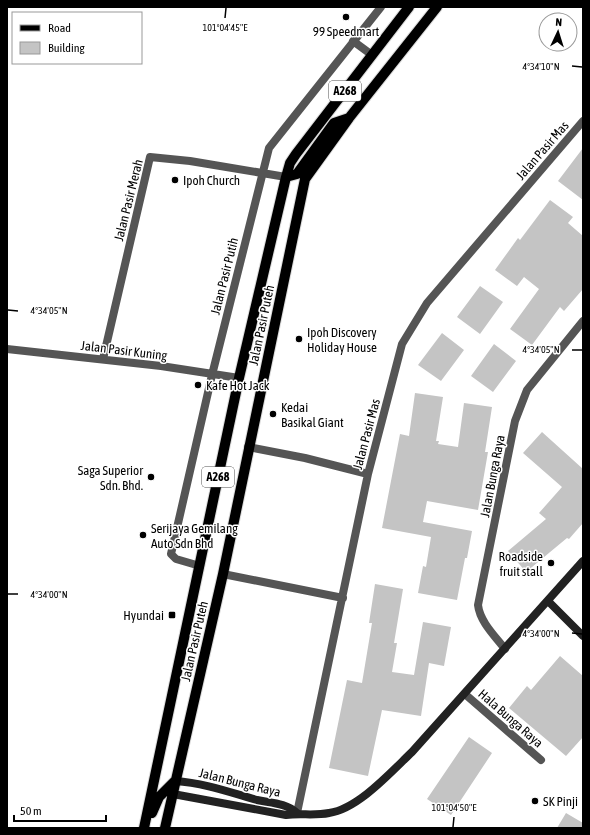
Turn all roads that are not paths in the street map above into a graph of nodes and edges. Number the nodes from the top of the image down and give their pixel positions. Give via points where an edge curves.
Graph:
1 (381, 7) edge
2 (409, 7) edge
3 (437, 7) edge
4 (353, 41) junction
5 (372, 55) junction
6 (349, 118) junction
7 (583, 121) edge
8 (262, 173) junction
9 (286, 177) junction
10 (583, 321) edge
11 (7, 349) edge
12 (103, 359) junction
13 (212, 375) junction
14 (239, 378) junction
15 (248, 447) junction
16 (368, 474) junction
17 (583, 561) edge
18 (200, 566) junction
19 (223, 574) junction
20 (343, 598) junction
21 (548, 601) junction
22 (583, 636) edge
23 (505, 649) junction
24 (466, 695) junction
25 (541, 760) dead end
26 (154, 778) junction
27 (175, 781) junction
28 (169, 791) junction
29 (297, 813) junction
30 (145, 828) edge
31 (165, 828) edge

1 - 4 street, Jalan Pasir Putih
2 - 5 main road, Jalan Pasir Puteh / A268
3 - 6 main road, Jalan Pasir Puteh / A268
4 - 5 street
4 - 8 street, Jalan Pasir Putih via 269,148
5 - 9 main road, Jalan Pasir Puteh / A268 via 296,154
6 - 9 main road via 334,123 298,174
6 - 15 main road, Jalan Pasir Puteh / A268 via 305,179
7 - 16 street, Jalan Pasir Mas via 428,303 408,331 402,344
8 - 9 street, Jalan Pasir Merah
8 - 12 street, Jalan Pasir Merah via 150,157 147,161
8 - 13 street, Jalan Pasir Putih
9 - 14 main road, Jalan Pasir Puteh / A268
10 - 23 street, Jalan Bunga Raya via 528,390 515,421 478,605 483,620
11 - 12 street, Jalan Pasir Kuning
12 - 13 street, Jalan Pasir Kuning
13 - 14 street, Jalan Pasir Kuning
13 - 18 street, Jalan Pasir Putih via 170,554 176,559
14 - 18 main road, Jalan Pasir Puteh / A268
15 - 16 street
15 - 19 main road, Jalan Pasir Puteh / A268
16 - 20 street, Jalan Pasir Mas
17 - 21 main road, Jalan Bunga Raya
18 - 26 main road, Jalan Pasir Puteh / A268
19 - 20 street
19 - 27 main road, Jalan Pasir Puteh / A268
20 - 29 street, Jalan Pasir Mas
21 - 22 main road
21 - 23 main road, Jalan Bunga Raya
23 - 24 main road, Jalan Bunga Raya
24 - 25 street, Hala Bunga Raya
24 - 29 main road, Jalan Bunga Raya via 387,776 351,805 330,813
26 - 28 main road
26 - 30 main road, Jalan Pasir Puteh / A268
27 - 28 main road, Jalan Pasir Puteh / A268
27 - 29 main road, Jalan Bunga Raya via 238,793 291,807
28 - 29 main road, Jalan Bunga Raya via 271,813
28 - 30 main road via 159,797
28 - 31 main road, Jalan Pasir Puteh / A268

